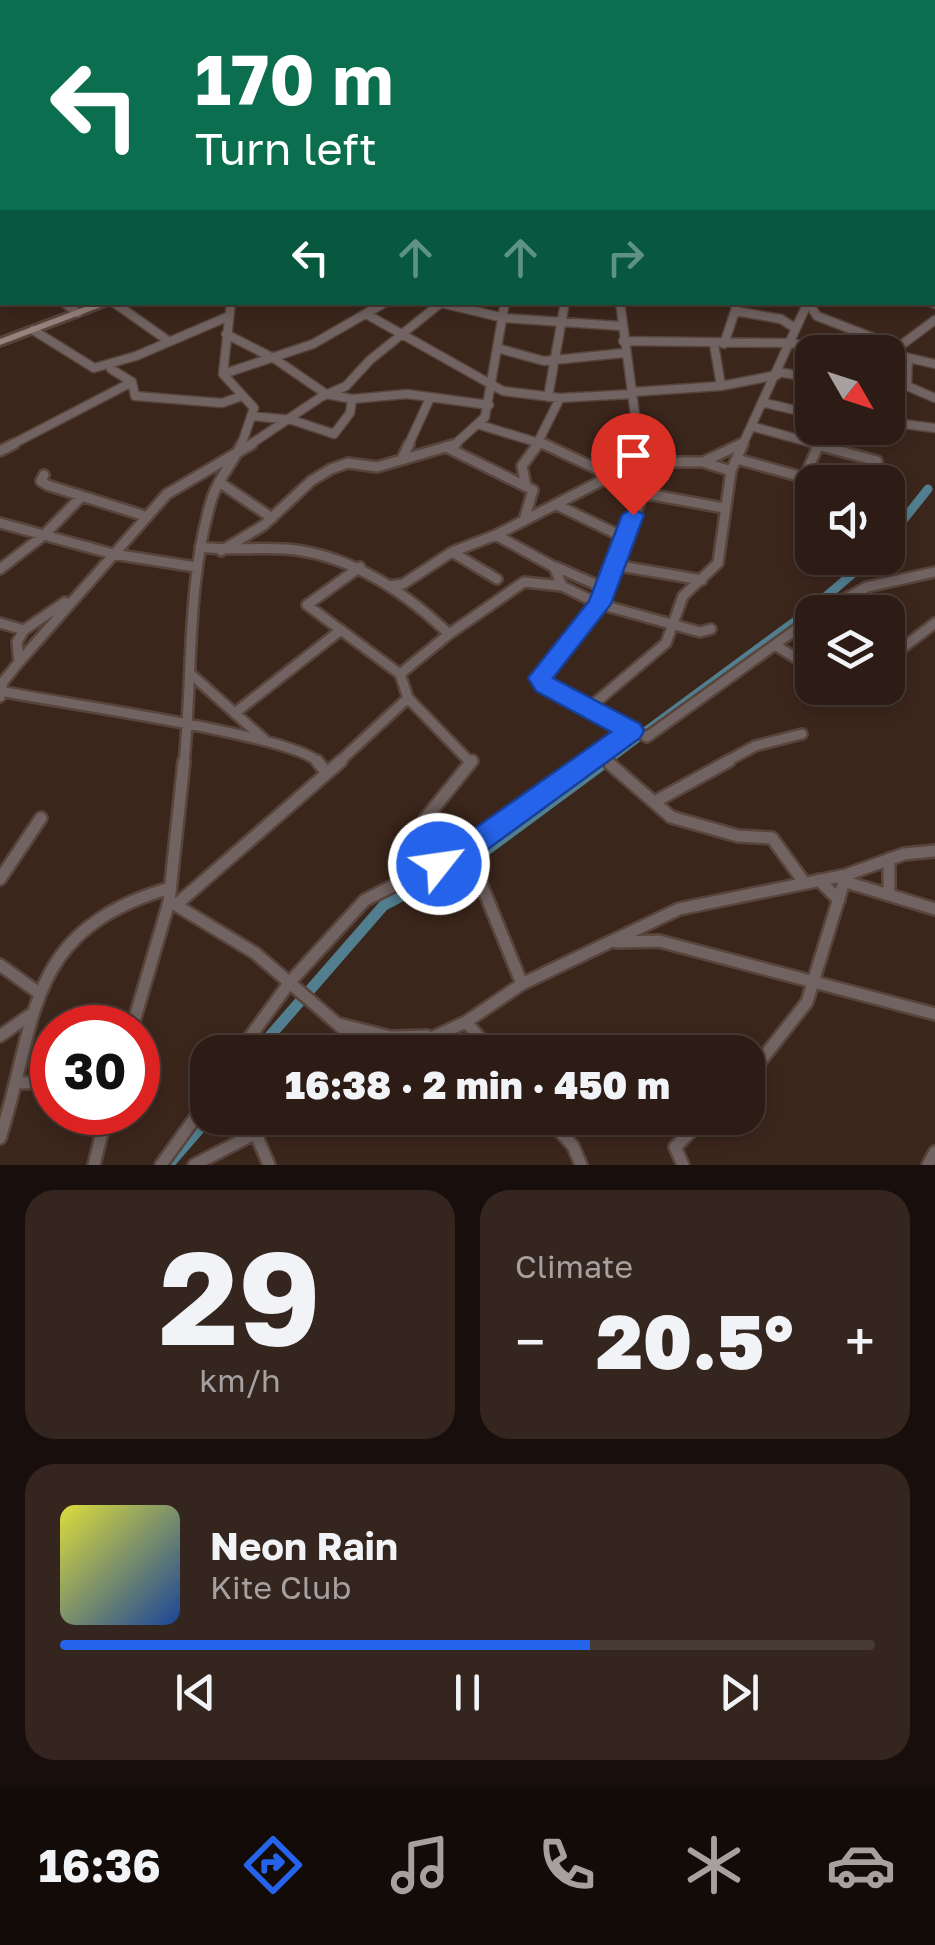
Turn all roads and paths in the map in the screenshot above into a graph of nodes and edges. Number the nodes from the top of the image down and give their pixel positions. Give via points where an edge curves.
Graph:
1 (66, 305) edge
2 (103, 305) edge
3 (115, 305) edge
4 (230, 305) edge
5 (378, 305) edge
6 (440, 305) edge
7 (450, 305) edge
8 (505, 305) edge
9 (564, 305) edge
10 (620, 305) edge
11 (806, 305) edge
12 (810, 305) edge
13 (736, 307) edge
14 (78, 314) junction
15 (366, 314) junction
16 (227, 317) junction
17 (504, 318) junction
18 (935, 320) edge
19 (559, 325) junction
20 (621, 326) junction
21 (794, 328) junction
22 (33, 330) junction
23 (226, 334) junction
24 (862, 335) edge
25 (404, 336) junction
26 (3, 339) edge
27 (167, 340) junction
28 (623, 341) junction
29 (905, 342) edge
30 (719, 344) junction
31 (790, 344) junction
32 (795, 345) edge
33 (496, 348) junction
34 (624, 354) junction
35 (905, 356) edge
36 (556, 357) junction
37 (908, 358) junction
38 (275, 359) junction
39 (935, 364) edge
40 (111, 369) junction
41 (223, 374) junction
42 (778, 374) junction
43 (795, 376) edge
44 (132, 382) junction
45 (490, 386) junction
46 (721, 386) junction
47 (326, 394) junction
48 (632, 394) junction
49 (242, 396) junction
50 (430, 398) junction
51 (548, 398) junction
52 (560, 398) junction
53 (935, 398) edge
54 (352, 399) junction
55 (765, 403) junction
56 (490, 405) junction
57 (795, 410) edge
58 (251, 416) junction
59 (292, 420) junction
60 (905, 424) edge
61 (480, 425) junction
62 (754, 427) junction
63 (935, 428) edge
64 (795, 438) edge
65 (536, 440) junction
66 (744, 442) junction
67 (821, 445) edge
68 (241, 447) junction
69 (450, 450) junction
70 (0, 451) edge
71 (402, 459) junction
72 (737, 459) junction
73 (703, 462) junction
74 (874, 465) edge
75 (654, 466) junction
76 (730, 471) junction
77 (44, 475) dead end
78 (795, 475) edge
79 (614, 477) junction
80 (219, 482) junction
81 (526, 486) junction
82 (642, 493) junction
83 (80, 498) junction
84 (558, 505) junction
85 (724, 508) junction
86 (145, 516) junction
87 (272, 518) junction
88 (524, 520) junction
89 (0, 523) edge
90 (44, 536) junction
91 (496, 536) junction
92 (624, 538) junction
93 (200, 546) junction
94 (222, 551) junction
95 (452, 552) junction
96 (114, 554) junction
97 (614, 564) junction
98 (196, 566) junction
99 (554, 567) junction
100 (360, 568) junction
101 (0, 570) edge
102 (935, 572) edge
103 (497, 579) dead end
104 (702, 580) junction
105 (388, 586) junction
106 (562, 586) junction
107 (604, 588) junction
108 (80, 591) junction
109 (852, 595) edge
110 (599, 604) junction
111 (0, 623) edge
112 (935, 623) edge
113 (676, 625) junction
114 (711, 629) dead end
115 (24, 630) junction
116 (341, 630) junction
117 (795, 630) edge
118 (449, 634) junction
119 (775, 645) junction
120 (905, 645) edge
121 (795, 657) edge
122 (19, 662) junction
123 (400, 674) junction
124 (193, 676) junction
125 (0, 693) edge
126 (408, 698) junction
127 (590, 707) junction
128 (236, 712) junction
129 (188, 724) junction
130 (631, 731) junction
131 (802, 734) dead end
132 (266, 742) junction
133 (610, 764) dead end
134 (327, 773) junction
135 (656, 801) junction
136 (41, 818) dead end
137 (467, 849) junction
138 (935, 851) edge
139 (890, 859) junction
140 (439, 864) junction
141 (846, 878) junction
142 (0, 879) edge
143 (819, 880) junction
144 (804, 882) junction
145 (170, 888) junction
146 (889, 895) junction
147 (838, 900) junction
148 (173, 904) junction
149 (935, 909) edge
150 (611, 942) junction
151 (0, 965) edge
152 (811, 981) junction
153 (290, 982) junction
154 (522, 984) junction
155 (39, 993) junction
156 (34, 1005) edge
157 (140, 1005) edge
158 (935, 1014) edge
159 (30, 1015) joint
160 (466, 1022) junction
161 (336, 1024) junction
162 (251, 1035) edge
163 (349, 1035) edge
164 (383, 1035) edge
165 (431, 1035) edge
166 (477, 1035) edge
167 (0, 1036) edge
168 (765, 1056) edge
169 (17, 1083) junction
170 (30, 1083) edge
171 (3, 1122) edge
172 (190, 1125) edge
173 (101, 1135) edge
174 (249, 1135) edge
175 (256, 1135) edge
176 (563, 1135) edge
177 (687, 1135) edge
178 (0, 1138) edge
179 (935, 1152) edge
180 (94, 1165) edge
181 (161, 1165) edge
182 (194, 1165) edge
183 (269, 1165) edge
184 (581, 1165) edge
185 (683, 1165) edge
186 (928, 1165) edge

1 - 14 street
2 - 14 street
3 - 27 street
4 - 16 street
5 - 15 street
6 - 25 street
7 - 17 street
8 - 17 street
9 - 19 street
10 - 20 street
11 - 21 street
12 - 24 street via 817,316
13 - 21 street
13 - 30 street
14 - 22 street
15 - 25 street
15 - 38 street
16 - 23 street
16 - 27 street
17 - 19 street
17 - 33 street
18 - 29 street
19 - 20 street
19 - 36 street
20 - 28 street
21 - 31 street
22 - 26 street
22 - 40 street via 95,369
23 - 38 street
23 - 41 street
25 - 45 street
25 - 47 street via 350,384
27 - 40 street
28 - 30 street
28 - 34 street
30 - 31 street
30 - 46 street
31 - 32 street
31 - 42 street
33 - 36 street via 544,361
33 - 45 street
34 - 36 street
34 - 48 street
35 - 37 street
36 - 51 street
37 - 39 street
37 - 53 street via 906,386
38 - 41 street
38 - 47 street
40 - 44 street
41 - 49 street
42 - 43 street
42 - 46 street
42 - 55 street
44 - 49 street via 135,396 222,402
44 - 70 street
45 - 51 street
45 - 56 street
46 - 48 street
47 - 54 street
47 - 59 street
48 - 52 street
48 - 75 street via 638,434
49 - 58 street via 254,408
50 - 54 street
50 - 56 street
50 - 71 street
51 - 52 street
52 - 65 street via 546,433
54 - 59 street via 350,414 334,434
55 - 57 street
55 - 62 street
56 - 61 street
58 - 59 street
58 - 68 street
59 - 68 street
60 - 63 street
61 - 65 street
61 - 69 street
62 - 64 street
62 - 66 street
65 - 79 street
65 - 81 street via 521,468
66 - 72 street
66 - 73 street
67 - 74 street
68 - 80 street
68 - 86 street via 167,494
69 - 71 street via 434,447
69 - 81 street
71 - 87 street via 331,469
72 - 76 street
72 - 78 street
73 - 75 street
73 - 76 street
75 - 79 street
75 - 82 street
76 - 85 street
77 - 83 street via 43,483
79 - 84 street
80 - 87 street
80 - 93 street
81 - 88 street via 536,493
82 - 85 street
82 - 92 street
83 - 86 street
83 - 90 street
84 - 88 street
84 - 92 street
85 - 104 street via 722,555
86 - 96 street
87 - 94 street
88 - 91 street
89 - 90 street
90 - 96 street
90 - 101 street
91 - 95 street
91 - 99 street
92 - 97 street
93 - 94 street
93 - 98 street
94 - 100 street via 295,550
95 - 103 street
95 - 105 street via 409,581
96 - 98 street
96 - 108 street
97 - 104 street
97 - 107 street
98 - 124 street
99 - 106 street
99 - 107 street
100 - 105 street
100 - 116 street via 307,605
102 - 109 street
104 - 113 street via 683,596
105 - 118 street
106 - 110 street
106 - 118 street via 524,582
107 - 110 street
108 - 115 street
108 - 122 street
110 - 113 street
110 - 127 street via 540,678
111 - 115 street
112 - 120 street
113 - 114 street
113 - 127 street via 666,643
115 - 122 street via 17,642
116 - 123 street
116 - 128 street
117 - 119 street
118 - 123 street
119 - 121 street
119 - 130 street via 649,736
122 - 125 street
123 - 126 street
124 - 128 street
124 - 129 street
125 - 129 street
126 - 134 street
126 - 140 street via 472,760 426,819
127 - 130 street
128 - 132 street
129 - 132 street
129 - 145 street
130 - 137 street
131 - 135 street via 755,746
132 - 134 street via 312,754
133 - 135 street
134 - 148 street
135 - 144 street via 671,817 708,829 772,838
136 - 142 street
137 - 140 street
137 - 154 street
138 - 139 street
139 - 141 street
139 - 146 street
140 - 153 street via 365,900
141 - 143 street
141 - 146 street
141 - 147 street
143 - 144 street
143 - 147 street
144 - 150 street via 679,908
145 - 148 street
145 - 155 street via 112,908 68,946
146 - 149 street
147 - 152 street
148 - 153 street
148 - 157 street
150 - 152 street via 658,941
150 - 154 street
151 - 155 street
152 - 158 street
152 - 168 street via 800,1013
153 - 161 street
153 - 162 street
154 - 160 street
155 - 156 street
159 - 167 street
159 - 169 street
160 - 165 street
160 - 166 street
161 - 163 street
161 - 164 street
169 - 170 street
169 - 171 street
171 - 178 street
172 - 181 street
173 - 180 street
174 - 182 street
175 - 183 street
176 - 184 street
177 - 185 street via 675,1147
179 - 186 street

